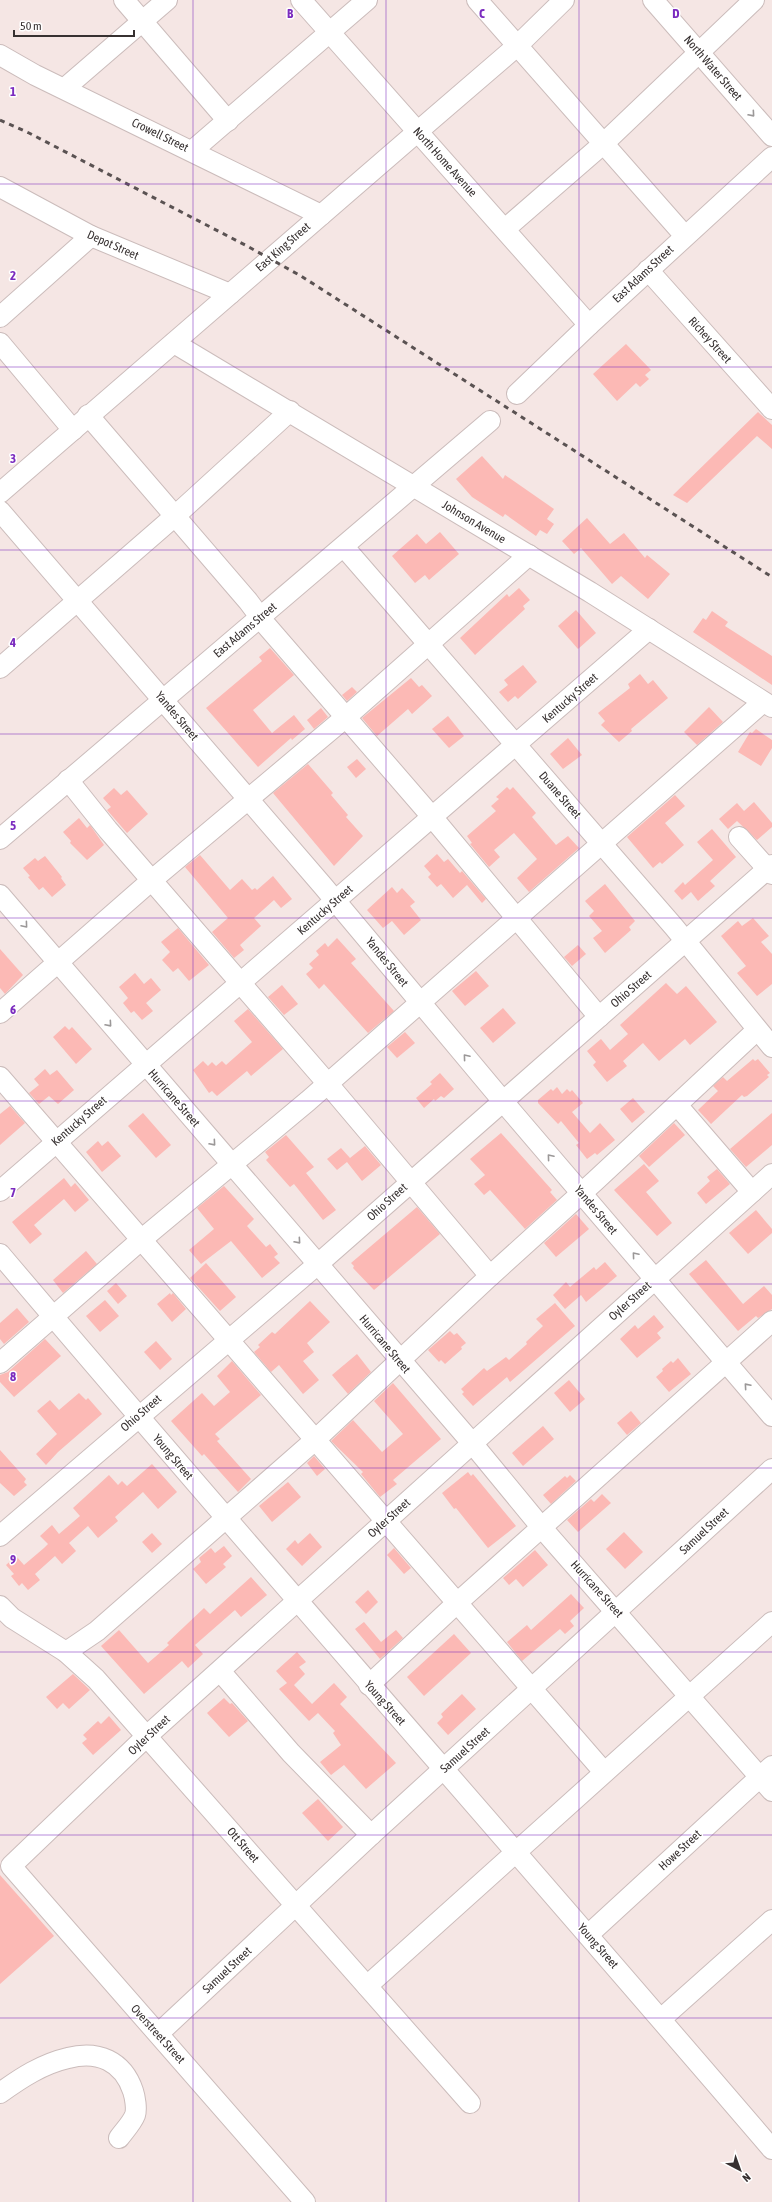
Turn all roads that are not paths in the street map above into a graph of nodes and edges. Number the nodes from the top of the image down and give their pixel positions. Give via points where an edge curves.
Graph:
1 (124, 0) edge
2 (167, 0) edge
3 (301, 0) edge
4 (367, 0) edge
5 (477, 0) edge
6 (564, 0) edge
7 (653, 0) edge
8 (754, 0) edge
9 (143, 21) junction
10 (330, 32) junction
11 (517, 46) junction
12 (699, 52) junction
13 (0, 55) edge
14 (65, 88) junction
15 (228, 120) junction
16 (417, 132) junction
17 (772, 136) edge
18 (604, 144) junction
19 (192, 151) junction
20 (772, 157) edge
21 (0, 187) edge
22 (321, 215) junction
23 (504, 229) junction
24 (91, 236) junction
25 (685, 236) junction
26 (648, 270) junction
27 (230, 294) junction
28 (0, 317) edge
29 (589, 324) junction
30 (174, 342) junction
31 (0, 343) edge
32 (518, 394) dead end
33 (772, 409) edge
34 (290, 411) junction
35 (88, 415) junction
36 (490, 421) dead end
37 (73, 430) junction
38 (414, 486) junction
39 (0, 493) edge
40 (0, 511) edge
41 (175, 516) junction
42 (344, 547) junction
43 (530, 555) junction
44 (78, 601) junction
45 (261, 617) junction
46 (650, 629) junction
47 (429, 644) junction
48 (0, 668) edge
49 (162, 700) junction
50 (768, 704) edge
51 (346, 717) junction
52 (517, 745) junction
53 (68, 780) junction
54 (248, 799) junction
55 (433, 818) junction
56 (739, 837) dead end
57 (0, 839) edge
58 (603, 845) junction
59 (771, 870) edge
60 (152, 880) junction
61 (0, 895) edge
62 (336, 900) junction
63 (517, 919) junction
64 (686, 942) junction
65 (57, 964) junction
66 (240, 984) junction
67 (419, 1002) junction
68 (0, 1013) edge
69 (599, 1017) junction
70 (757, 1030) junction
71 (772, 1047) edge
72 (145, 1065) junction
73 (0, 1077) edge
74 (328, 1084) junction
75 (503, 1100) junction
76 (677, 1105) junction
77 (56, 1142) junction
78 (231, 1165) junction
79 (772, 1174) edge
80 (410, 1181) junction
81 (0, 1191) edge
82 (752, 1192) junction
83 (582, 1193) junction
84 (141, 1240) junction
85 (0, 1254) edge
86 (318, 1264) junction
87 (490, 1276) junction
88 (655, 1279) junction
89 (53, 1317) junction
90 (772, 1321) edge
91 (228, 1340) junction
92 (399, 1360) junction
93 (726, 1362) junction
94 (0, 1363) edge
95 (138, 1416) junction
96 (772, 1416) edge
97 (315, 1440) junction
98 (472, 1443) junction
99 (772, 1469) edge
100 (226, 1519) junction
101 (385, 1521) junction
102 (542, 1528) junction
103 (0, 1536) edge
104 (298, 1601) junction
105 (456, 1603) junction
106 (0, 1606) edge
107 (616, 1612) junction
108 (772, 1622) edge
109 (66, 1652) junction
110 (220, 1671) junction
111 (369, 1685) junction
112 (532, 1690) junction
113 (691, 1696) junction
114 (148, 1735) junction
115 (444, 1769) junction
116 (604, 1772) junction
117 (768, 1778) edge
118 (371, 1835) junction
119 (516, 1851) junction
120 (11, 1866) joint
121 (295, 1906) junction
122 (772, 1920) edge
123 (588, 1935) junction
124 (367, 1986) junction
125 (661, 2019) junction
126 (159, 2034) junction
127 (0, 2093) edge
128 (470, 2103) dead end
129 (119, 2138) dead end
130 (772, 2150) edge
131 (305, 2202) edge

1 - 9 street
2 - 9 street
3 - 10 street, North Home Avenue
4 - 10 street
5 - 11 street
6 - 11 street, East King Street
7 - 12 street, North Water Street
8 - 12 street
9 - 14 street
9 - 15 street
10 - 15 street
10 - 16 street, North Home Avenue
11 - 16 street, East King Street
11 - 18 street
12 -> 17 street, North Water Street
12 - 18 street
13 - 14 street, Crowell Street
14 - 19 street, Crowell Street
15 - 19 street
16 - 22 street, East King Street
16 - 23 street, North Home Avenue
18 - 23 street
18 - 25 street
19 - 22 street, Crowell Street
20 - 25 street, East Adams Street
21 - 24 street, Depot Street
22 - 27 street, East King Street
23 - 29 street, North Home Avenue
24 - 27 street, Depot Street
24 - 28 street
25 - 26 street, East Adams Street
26 - 29 street, East Adams Street
26 - 33 street, Richey Street
27 - 30 street, East King Street
29 - 32 street, East Adams Street
30 - 34 street, Johnson Avenue
30 - 35 street, East King Street
31 - 37 street
34 - 38 street, Johnson Avenue
34 - 41 street
35 - 37 street, East King Street
35 - 41 street
36 - 38 street, East Adams Street
37 - 39 street, East King Street
38 - 42 street, East Adams Street
38 - 43 street, Johnson Avenue
40 - 44 street, Yandes Street
41 - 44 street
41 - 45 street
42 - 45 street, East Adams Street
42 - 47 street, Duane Street
43 - 46 street, Johnson Avenue
43 - 47 street
44 - 48 street
44 - 49 street, Yandes Street
45 - 49 street, East Adams Street
45 - 51 street
46 - 50 street, Johnson Avenue
46 - 52 street, Kentucky Street
47 - 51 street
47 - 52 street, Duane Street
49 - 53 street, East Adams Street
49 - 54 street, Yandes Street
50 - 58 street
51 - 54 street
51 - 55 street
52 - 55 street, Kentucky Street
52 - 58 street, Duane Street
53 - 57 street, East Adams Street
53 - 60 street
54 - 60 street
54 - 62 street, Yandes Street
55 - 62 street, Kentucky Street
55 - 63 street
56 - 59 street
58 - 63 street
58 - 64 street, Duane Street
59 - 64 street, Ohio Street
60 - 65 street
60 - 66 street
61 -> 65 street, Hurricane Street
62 - 66 street, Kentucky Street
62 - 67 street, Yandes Street
63 - 67 street
63 - 69 street
64 - 69 street, Ohio Street
64 - 70 street, Duane Street
65 - 68 street
65 -> 72 street, Hurricane Street
66 - 72 street, Kentucky Street
66 - 74 street
67 - 74 street
75 -> 67 street, Yandes Street
69 - 75 street, Ohio Street
70 - 71 street, Duane Street
70 - 76 street
72 - 77 street, Kentucky Street
72 -> 78 street, Hurricane Street
73 - 77 street
74 - 78 street
74 - 80 street
75 - 80 street, Ohio Street
83 -> 75 street, Yandes Street
76 - 82 street
76 - 83 street
77 - 81 street, Kentucky Street
77 - 84 street
78 - 84 street
78 -> 86 street, Hurricane Street
79 - 82 street, Oyler Street
80 - 86 street, Ohio Street
80 - 87 street
82 - 88 street, Oyler Street
83 - 87 street
88 -> 83 street, Yandes Street
84 - 89 street
84 - 91 street
85 - 89 street, Young Street
86 - 91 street, Ohio Street
86 - 92 street, Hurricane Street
87 - 92 street
88 - 93 street, Yandes Street
88 - 98 street, Oyler Street
89 - 94 street
89 - 95 street, Young Street
90 - 93 street
91 - 95 street, Ohio Street
91 - 97 street
92 - 97 street
92 - 98 street, Hurricane Street
96 -> 93 street, Yandes Street
93 - 102 street
95 - 100 street, Young Street
95 - 103 street, Ohio Street
97 - 100 street
97 - 101 street
98 - 101 street, Oyler Street
98 - 102 street, Hurricane Street
99 - 107 street, Samuel Street
100 - 104 street, Young Street
100 - 109 street via 97,1631
101 - 104 street, Oyler Street
101 - 105 street
102 - 105 street
102 - 107 street, Hurricane Street
104 - 110 street, Oyler Street
104 - 111 street, Young Street
105 - 111 street
105 - 112 street
106 - 109 street, Ott Street via 12,1618
107 - 112 street, Samuel Street
107 - 113 street, Hurricane Street
108 - 113 street
109 - 114 street, Ott Street via 96,1679
110 - 114 street, Oyler Street
110 - 118 street via 291,1753
111 - 115 street, Young Street
112 - 115 street, Samuel Street
112 - 116 street
113 - 116 street
113 - 117 street, Hurricane Street
114 - 120 street, Oyler Street
114 - 121 street, Ott Street
115 - 118 street, Samuel Street
115 - 119 street, Young Street
116 - 119 street
117 - 123 street, Howe Street
118 - 121 street, Samuel Street
119 - 123 street, Young Street
119 - 124 street
120 - 126 street, Overstreet Street
121 - 124 street, Ott Street
121 - 126 street, Samuel Street
122 - 125 street
123 - 125 street, Young Street
124 - 128 street, Ott Street
125 - 130 street, Young Street
126 - 131 street, Overstreet Street
127 - 129 street via 35,2070 68,2058 91,2055 114,2063 129,2080 135,2096 135,2115

